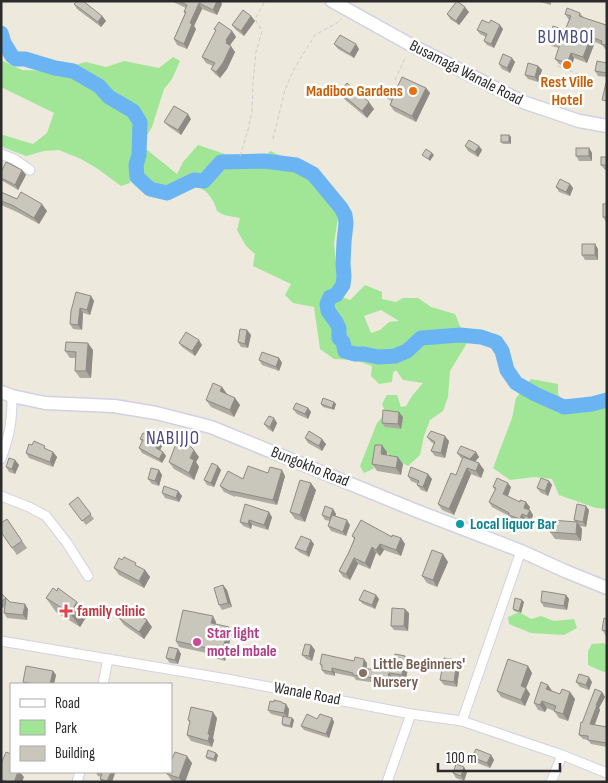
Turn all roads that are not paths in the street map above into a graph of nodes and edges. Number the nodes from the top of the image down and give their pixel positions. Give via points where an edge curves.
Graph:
1 (332, 1) edge
2 (607, 126) edge
3 (1, 154) edge
4 (30, 170) dead end
5 (7, 394) edge
6 (1, 459) edge
7 (1, 496) edge
8 (521, 551) junction
9 (88, 576) dead end
10 (607, 588) edge
11 (1, 641) edge
12 (108, 659) junction
13 (103, 683) edge
14 (411, 714) junction
15 (462, 721) junction
16 (562, 755) junction
17 (607, 773) edge
18 (387, 782) edge
19 (551, 782) edge

1 - 2 street, Busamaga Wanale Road via 523,102 579,121
3 - 4 street
5 - 6 street via 11,430
5 - 8 street, Bungokho Road via 45,403 114,406 211,427
7 - 9 street via 46,516
8 - 10 street, Bungokho Road
8 - 15 street
11 - 12 street, Wanale Road
12 - 13 street
12 - 14 street, Wanale Road
14 - 15 street, Wanale Road
14 - 18 street
15 - 16 street, Wanale Road
16 - 17 street, Wanale Road
16 - 19 street

